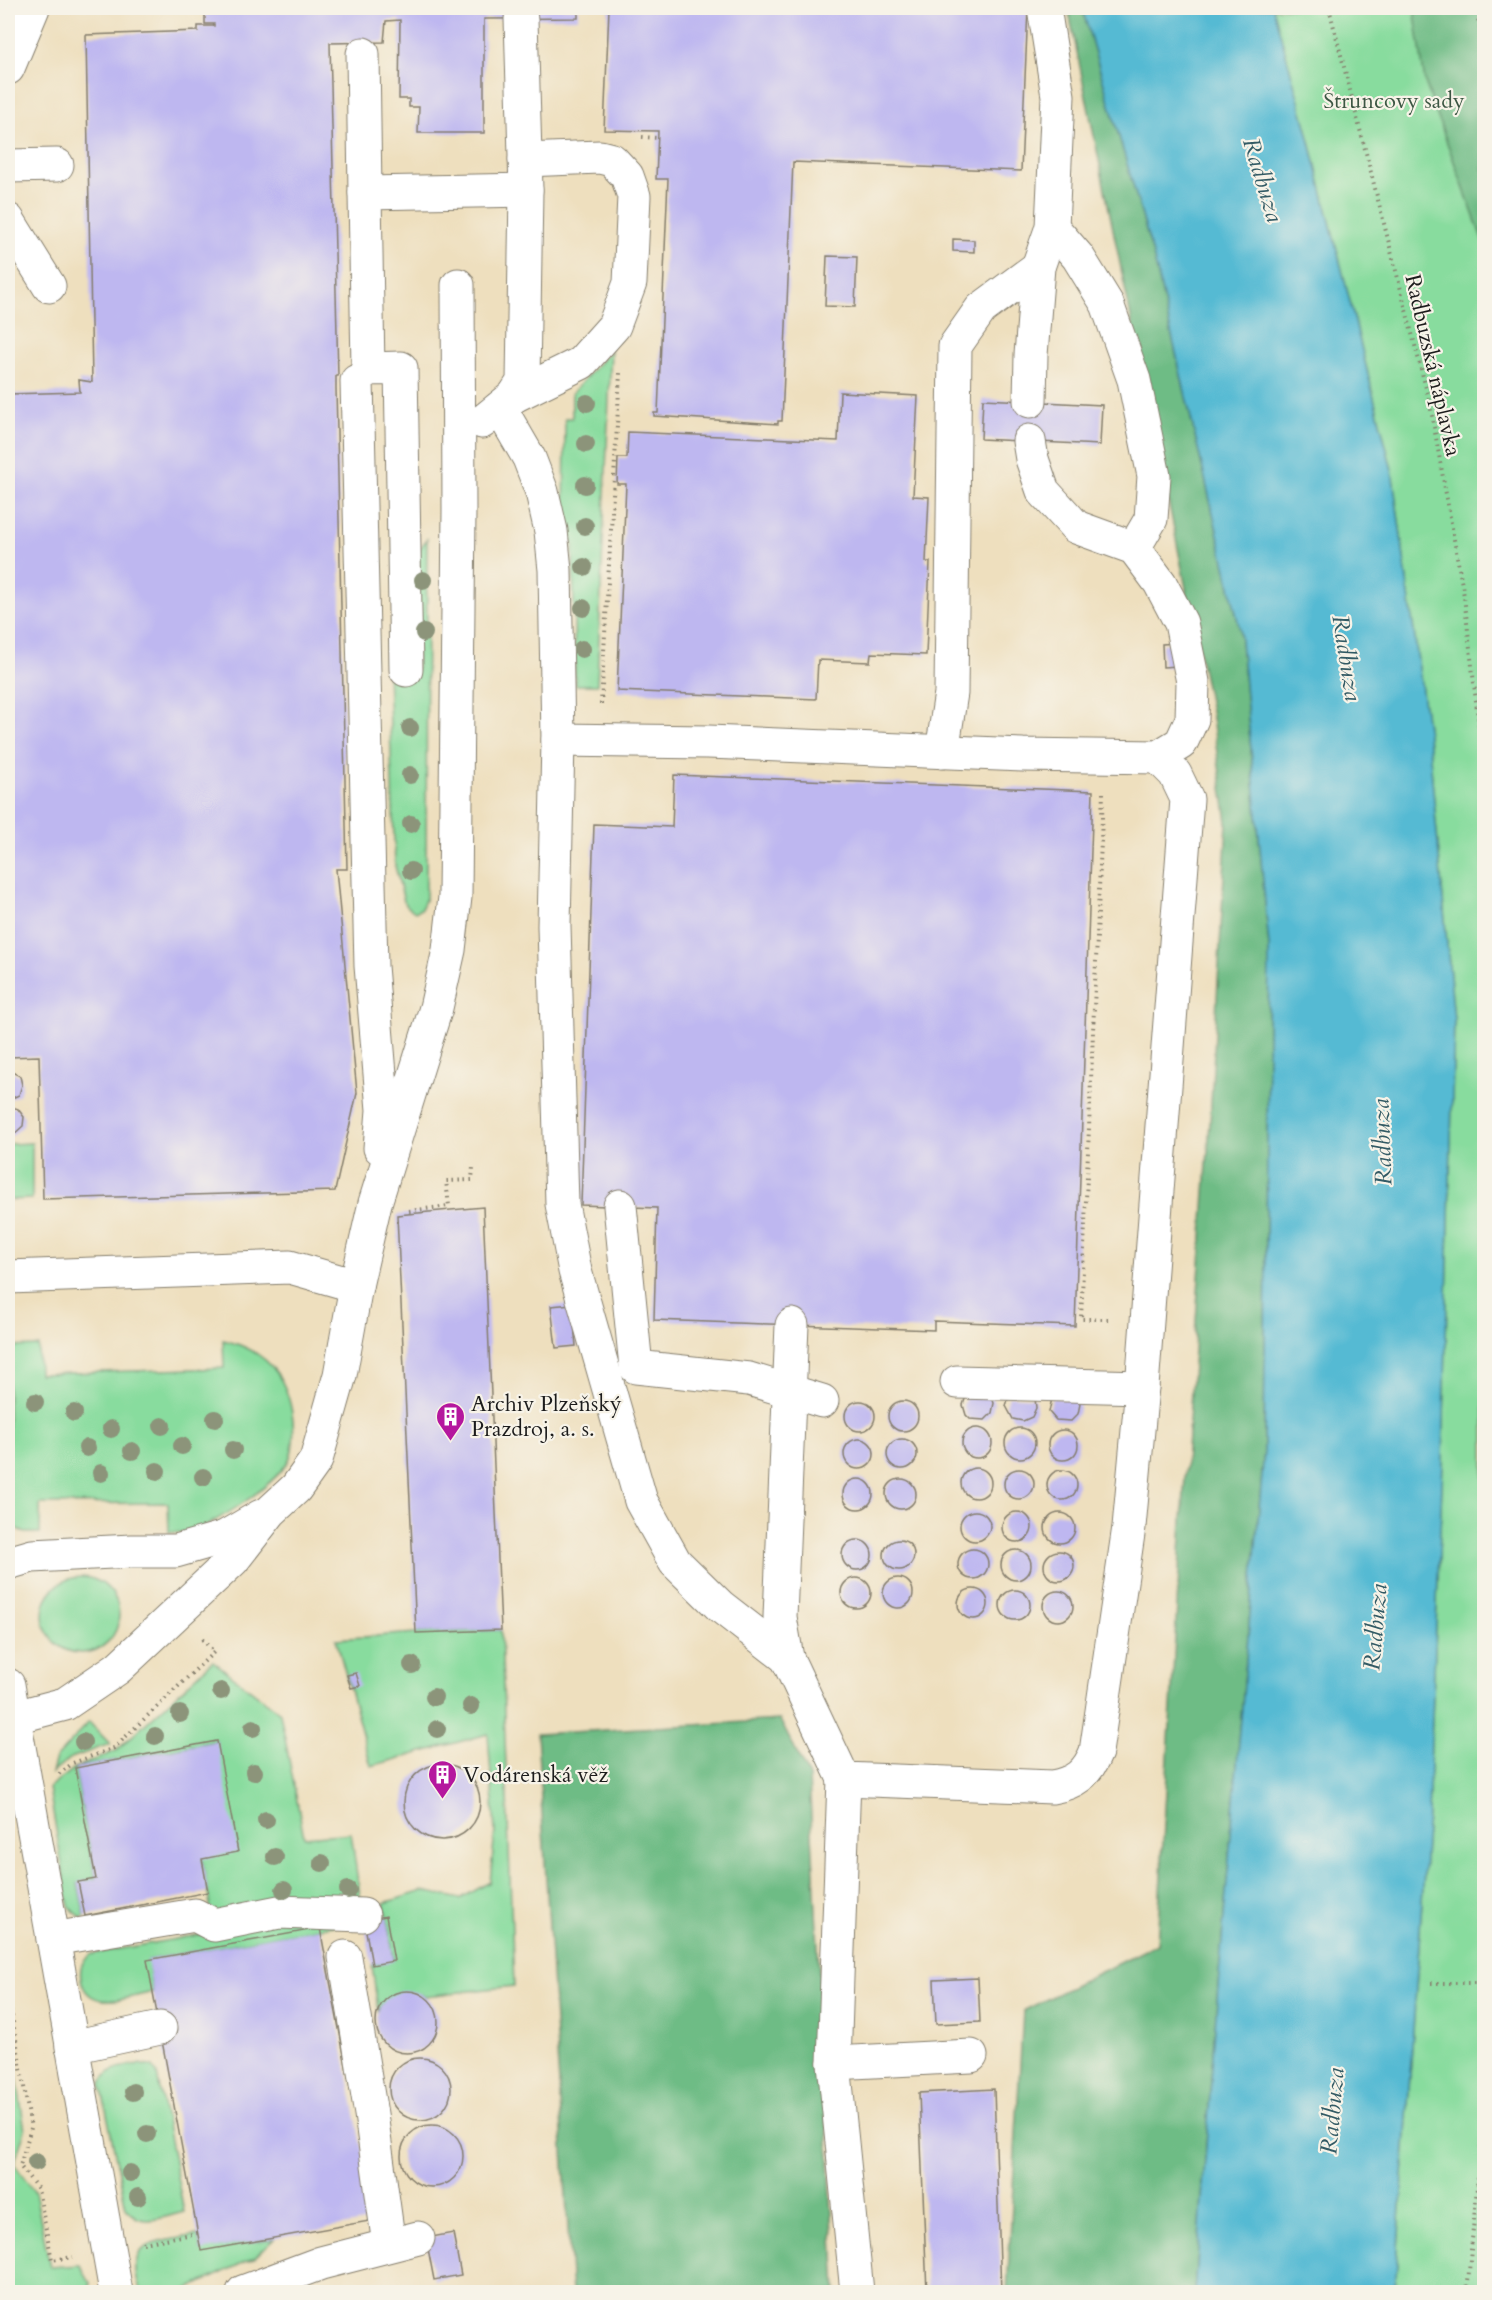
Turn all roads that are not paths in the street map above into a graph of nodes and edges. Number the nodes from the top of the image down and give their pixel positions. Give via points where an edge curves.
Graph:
1 (33, 8) edge
2 (1044, 8) edge
3 (521, 19) dead end
4 (363, 54) dead end
5 (8, 68) edge
6 (57, 165) dead end
7 (8, 166) edge
8 (525, 175) junction
9 (365, 193) junction
10 (8, 220) edge
11 (1052, 227) junction
12 (1038, 267) junction
13 (458, 285) dead end
14 (49, 286) dead end
15 (357, 381) dead end
16 (1030, 401) dead end
17 (507, 402) junction
18 (1029, 441) dead end
19 (459, 467) junction
20 (1134, 548) junction
21 (406, 670) dead end
22 (558, 740) junction
23 (942, 752) junction
24 (1158, 757) junction
25 (375, 1203) junction
26 (620, 1206) dead end
27 (8, 1277) edge
28 (356, 1286) junction
29 (792, 1325) dead end
30 (957, 1382) dead end
31 (1142, 1387) junction
32 (789, 1391) junction
33 (822, 1401) dead end
34 (271, 1511) junction
35 (8, 1563) edge
36 (787, 1658) junction
37 (8, 1685) edge
38 (10, 1718) edge
39 (844, 1779) junction
40 (363, 1915) dead end
41 (53, 1940) junction
42 (345, 1957) dead end
43 (160, 2028) dead end
44 (72, 2047) junction
45 (971, 2056) dead end
46 (834, 2063) junction
47 (116, 2292) edge
48 (243, 2292) edge
49 (857, 2292) edge

1 - 5 street
2 - 11 street via 1058,96
3 - 8 street
4 - 9 street
6 - 7 street
8 - 9 street
8 - 17 street via 523,382
8 - 17 street via 600,158 612,160 627,176 634,196 630,283 614,326 580,363
9 - 21 street via 368,369 401,368
10 - 14 street
11 - 12 street
11 - 20 street via 1078,257 1107,304 1134,380 1154,477 1151,519
12 - 16 street
12 - 23 street via 981,309 955,346 951,693
13 - 19 street
15 - 25 street via 371,966 383,1110
17 - 19 street via 470,433
17 - 22 street via 542,492 551,531
18 - 20 street via 1043,491 1076,527
19 - 25 street via 455,897 449,950 436,1008
20 - 24 street via 1160,583 1181,623 1193,682 1192,719 1181,743
22 - 23 street
22 - 36 street via 554,926 562,1192 575,1271 647,1511 675,1562 720,1606
23 - 24 street
24 - 31 street via 1175,774 1187,799
25 - 28 street
26 - 32 street via 636,1367 749,1379
27 - 28 street via 290,1267
28 - 34 street via 340,1375 316,1460 296,1488
29 - 32 street
30 - 31 street
31 - 39 street via 1128,1527 1096,1752 1090,1766 1080,1777 1052,1787
32 - 33 street
32 - 36 street via 780,1617
34 - 35 street via 225,1537 176,1551 32,1556
34 - 38 street via 233,1560 118,1668 65,1704
36 - 39 street
37 - 38 street
38 - 41 street
39 - 46 street
40 - 41 street via 279,1912 214,1925 195,1915
41 - 44 street
42 - 48 street via 371,2114 404,2242 321,2263
43 - 44 street
44 - 47 street
45 - 46 street
46 - 49 street

